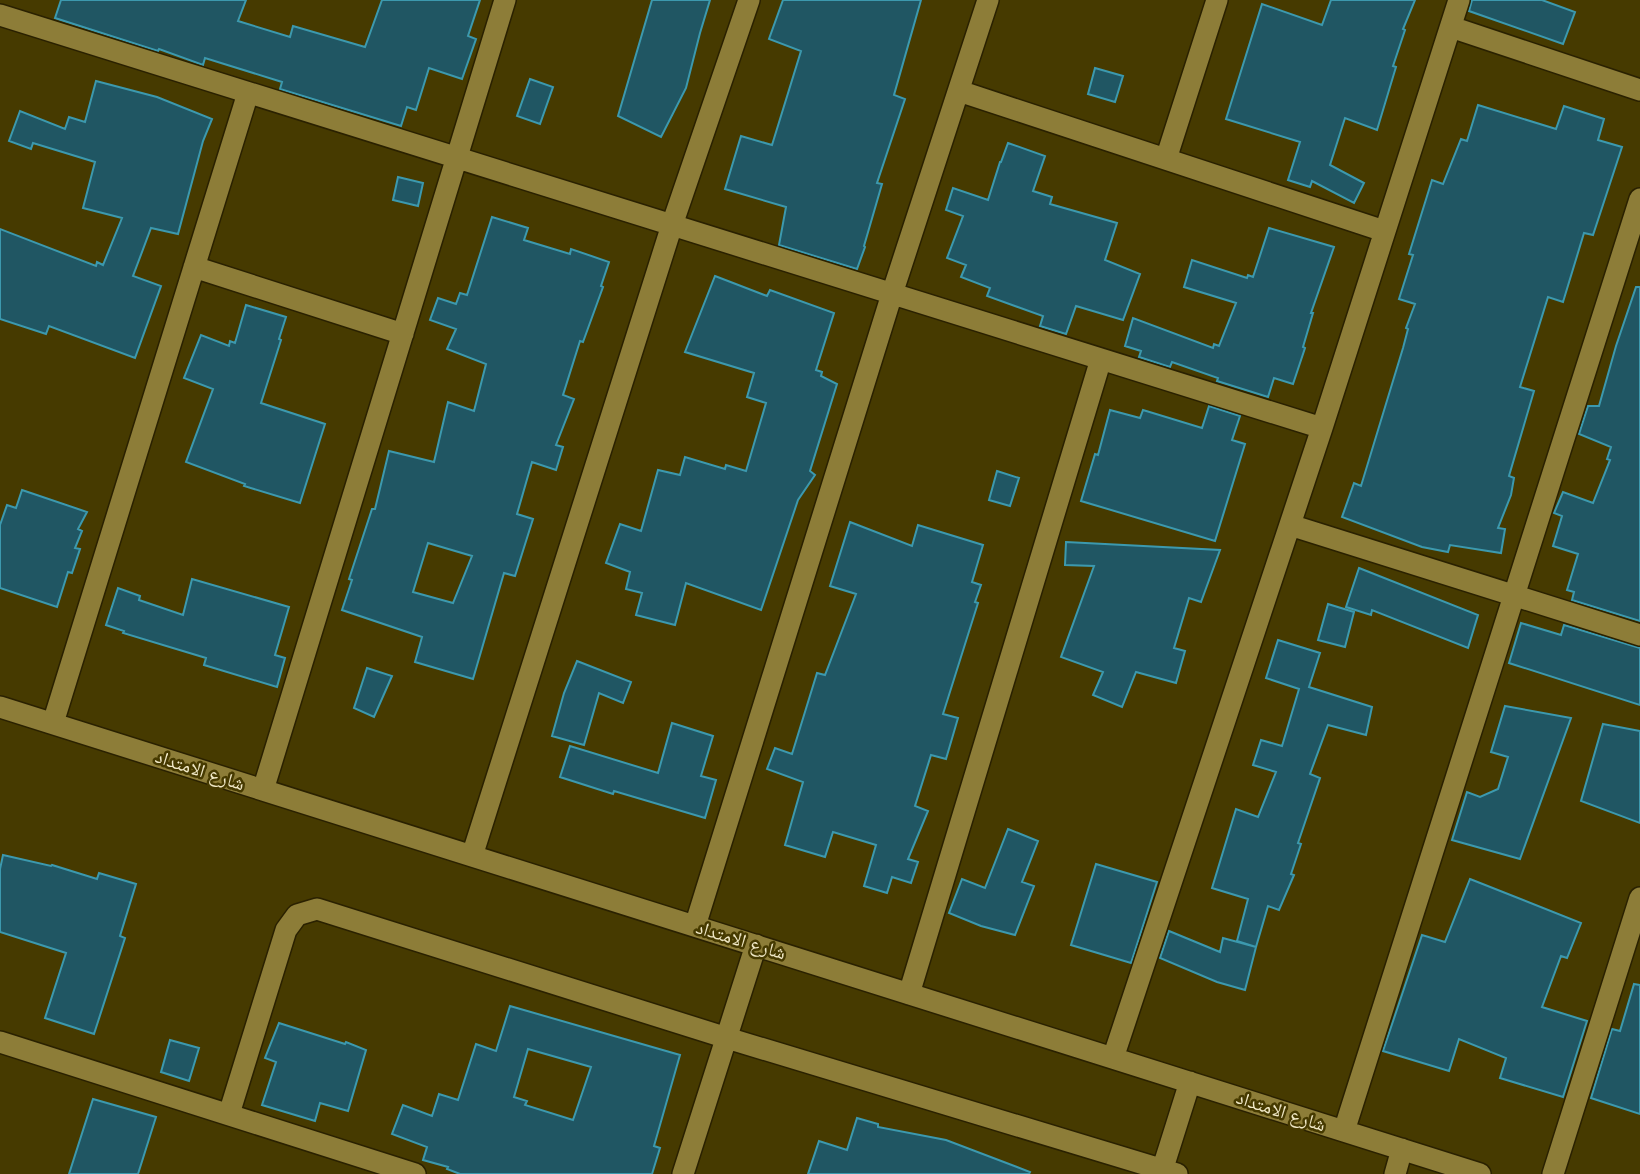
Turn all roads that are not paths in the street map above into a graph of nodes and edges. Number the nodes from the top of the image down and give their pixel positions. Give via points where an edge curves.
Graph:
1 (505, 0) edge
2 (749, 0) edge
3 (988, 0) edge
4 (1217, 0) edge
5 (1460, 0) edge
6 (0, 15) edge
7 (1451, 27) junction
8 (1640, 90) edge
9 (959, 91) junction
10 (248, 93) junction
11 (457, 158) junction
12 (1166, 159) junction
13 (1640, 199) edge
14 (672, 225) junction
15 (1384, 231) junction
16 (194, 267) junction
17 (892, 294) junction
18 (403, 334) junction
19 (1101, 359) junction
20 (1322, 428) junction
21 (1290, 525) junction
22 (1514, 595) junction
23 (1640, 635) edge
24 (0, 707) edge
25 (53, 723) junction
26 (263, 790) junction
27 (472, 856) junction
28 (1640, 898) edge
29 (695, 926) junction
30 (756, 945) junction
31 (909, 994) junction
32 (727, 1038) junction
33 (0, 1042) edge
34 (1113, 1058) junction
35 (1190, 1082) junction
36 (229, 1114) junction
37 (1344, 1131) junction
38 (1402, 1149) junction
39 (1167, 1172) edge
40 (415, 1174) edge
41 (683, 1174) edge
42 (1395, 1174) edge
43 (1480, 1174) edge
44 (1553, 1174) edge

1 - 11 street
2 - 14 street
3 - 9 street
4 - 12 street
5 - 7 street
6 - 10 street
7 - 8 street
7 - 15 street
9 - 12 street
9 - 17 street
10 - 11 street
10 - 16 street
11 - 14 street
11 - 18 street
12 - 15 street
13 - 22 street
14 - 17 street
14 - 27 street
15 - 20 street
16 - 18 street
16 - 25 street
17 - 19 street
17 - 29 street
18 - 26 street
19 - 20 street
19 - 31 street
20 - 21 street
21 - 22 street
21 - 34 street
22 - 23 street
22 - 37 street
24 - 25 street, شارع الامتداد
25 - 26 street, شارع الامتداد
26 - 27 street, شارع الامتداد
27 - 29 street, شارع الامتداد
28 - 44 street
29 - 30 street, شارع الامتداد
30 - 31 street, شارع الامتداد
30 - 32 street
31 - 34 street, شارع الامتداد
32 - 36 street via 317,909 297,915 286,930
32 - 39 street
32 - 41 street
33 - 36 street
34 - 35 street, شارع الامتداد
35 - 37 street, شارع الامتداد
35 - 39 street
36 - 40 street
37 - 38 street, شارع الامتداد
38 - 42 street
38 - 43 street, شارع الامتداد

